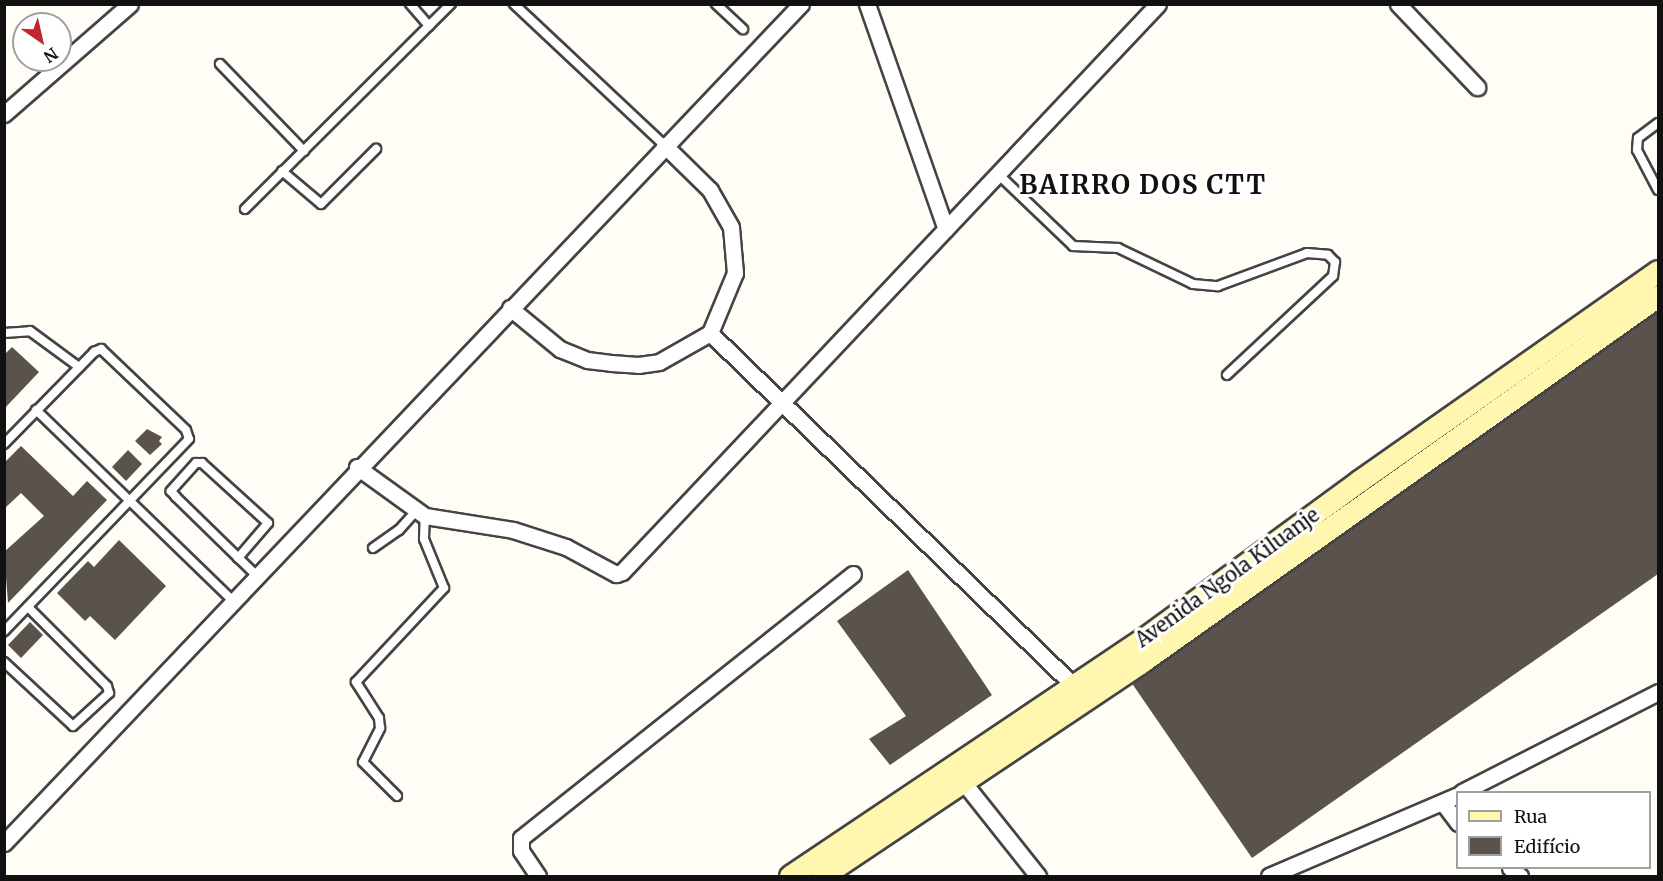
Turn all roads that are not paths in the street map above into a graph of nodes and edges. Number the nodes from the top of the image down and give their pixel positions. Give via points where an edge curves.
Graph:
1 (130, 4) edge
2 (410, 4) edge
3 (451, 4) edge
4 (514, 4) edge
5 (716, 4) edge
6 (801, 4) edge
7 (867, 4) edge
8 (1158, 4) edge
9 (1398, 4) edge
10 (429, 26) junction
11 (743, 29) dead end
12 (220, 64) dead end
13 (1477, 87) dead end
14 (4, 114) edge
15 (1659, 123) edge
16 (664, 145) junction
17 (376, 149) dead end
18 (304, 151) junction
19 (282, 171) junction
20 (998, 174) junction
21 (1659, 190) edge
22 (245, 209) dead end
23 (946, 229) junction
24 (1659, 271) edge
25 (1659, 296) edge
26 (510, 308) junction
27 (4, 333) edge
28 (710, 333) junction
29 (79, 367) junction
30 (1227, 375) dead end
31 (783, 405) junction
32 (36, 410) junction
33 (4, 444) edge
34 (357, 467) junction
35 (131, 501) junction
36 (421, 513) junction
37 (373, 548) dead end
38 (238, 558) junction
39 (853, 574) dead end
40 (257, 576) junction
41 (234, 602) junction
42 (28, 607) junction
43 (4, 632) edge
44 (4, 662) edge
45 (1074, 686) junction
46 (1659, 692) edge
47 (964, 783) junction
48 (1464, 791) edge
49 (397, 796) dead end
50 (1456, 796) edge
51 (1443, 803) junction
52 (1456, 820) edge
53 (4, 843) edge
54 (538, 876) edge
55 (790, 876) edge
56 (822, 876) edge
57 (1038, 876) edge
58 (1269, 876) edge

1 - 14 street
2 - 10 lane
3 - 10 lane
4 - 16 lane
5 - 11 lane
6 - 16 street
7 - 23 street
8 - 20 street
9 - 13 street
10 - 18 lane
12 - 18 lane
15 - 21 lane via 1638,138 1637,150
16 - 26 street
16 - 28 street via 710,190 731,227 735,273
17 - 19 lane via 321,204
18 - 19 lane
19 - 22 lane
20 - 23 street
20 - 30 lane via 1073,246 1118,248 1193,284 1218,286 1306,253 1328,255 1335,262 1333,276
23 - 31 street
24 - 45 main road, Avenida Ngola Kiluanje
25 - 47 main road, Avenida Ngola Kiluanje
26 - 28 street via 560,349 586,360 638,366 659,362
26 - 34 street
27 - 29 lane via 30,331
28 - 31 street
29 - 32 lane
29 - 35 lane via 97,350 106,351 188,434 187,444
31 - 36 street via 622,572 610,572 566,547 513,530
31 - 45 street
32 - 33 lane
32 - 35 lane
34 - 36 street
34 - 40 street
35 - 41 lane
35 - 42 lane
36 - 37 lane
36 - 49 lane via 425,546 444,588 356,682 379,718 380,728 363,762
38 - 38 lane via 171,491 196,463 202,463 267,523
38 - 40 lane
39 - 54 street via 521,838 518,845
40 - 41 street
41 - 53 street
42 - 43 lane
42 - 44 lane via 107,686 109,693 73,726
45 - 55 main road, Avenida Ngola Kiluanje
46 - 48 street
47 - 56 main road, Avenida Ngola Kiluanje
47 - 57 street
50 - 51 street
51 - 52 street
51 - 58 street

